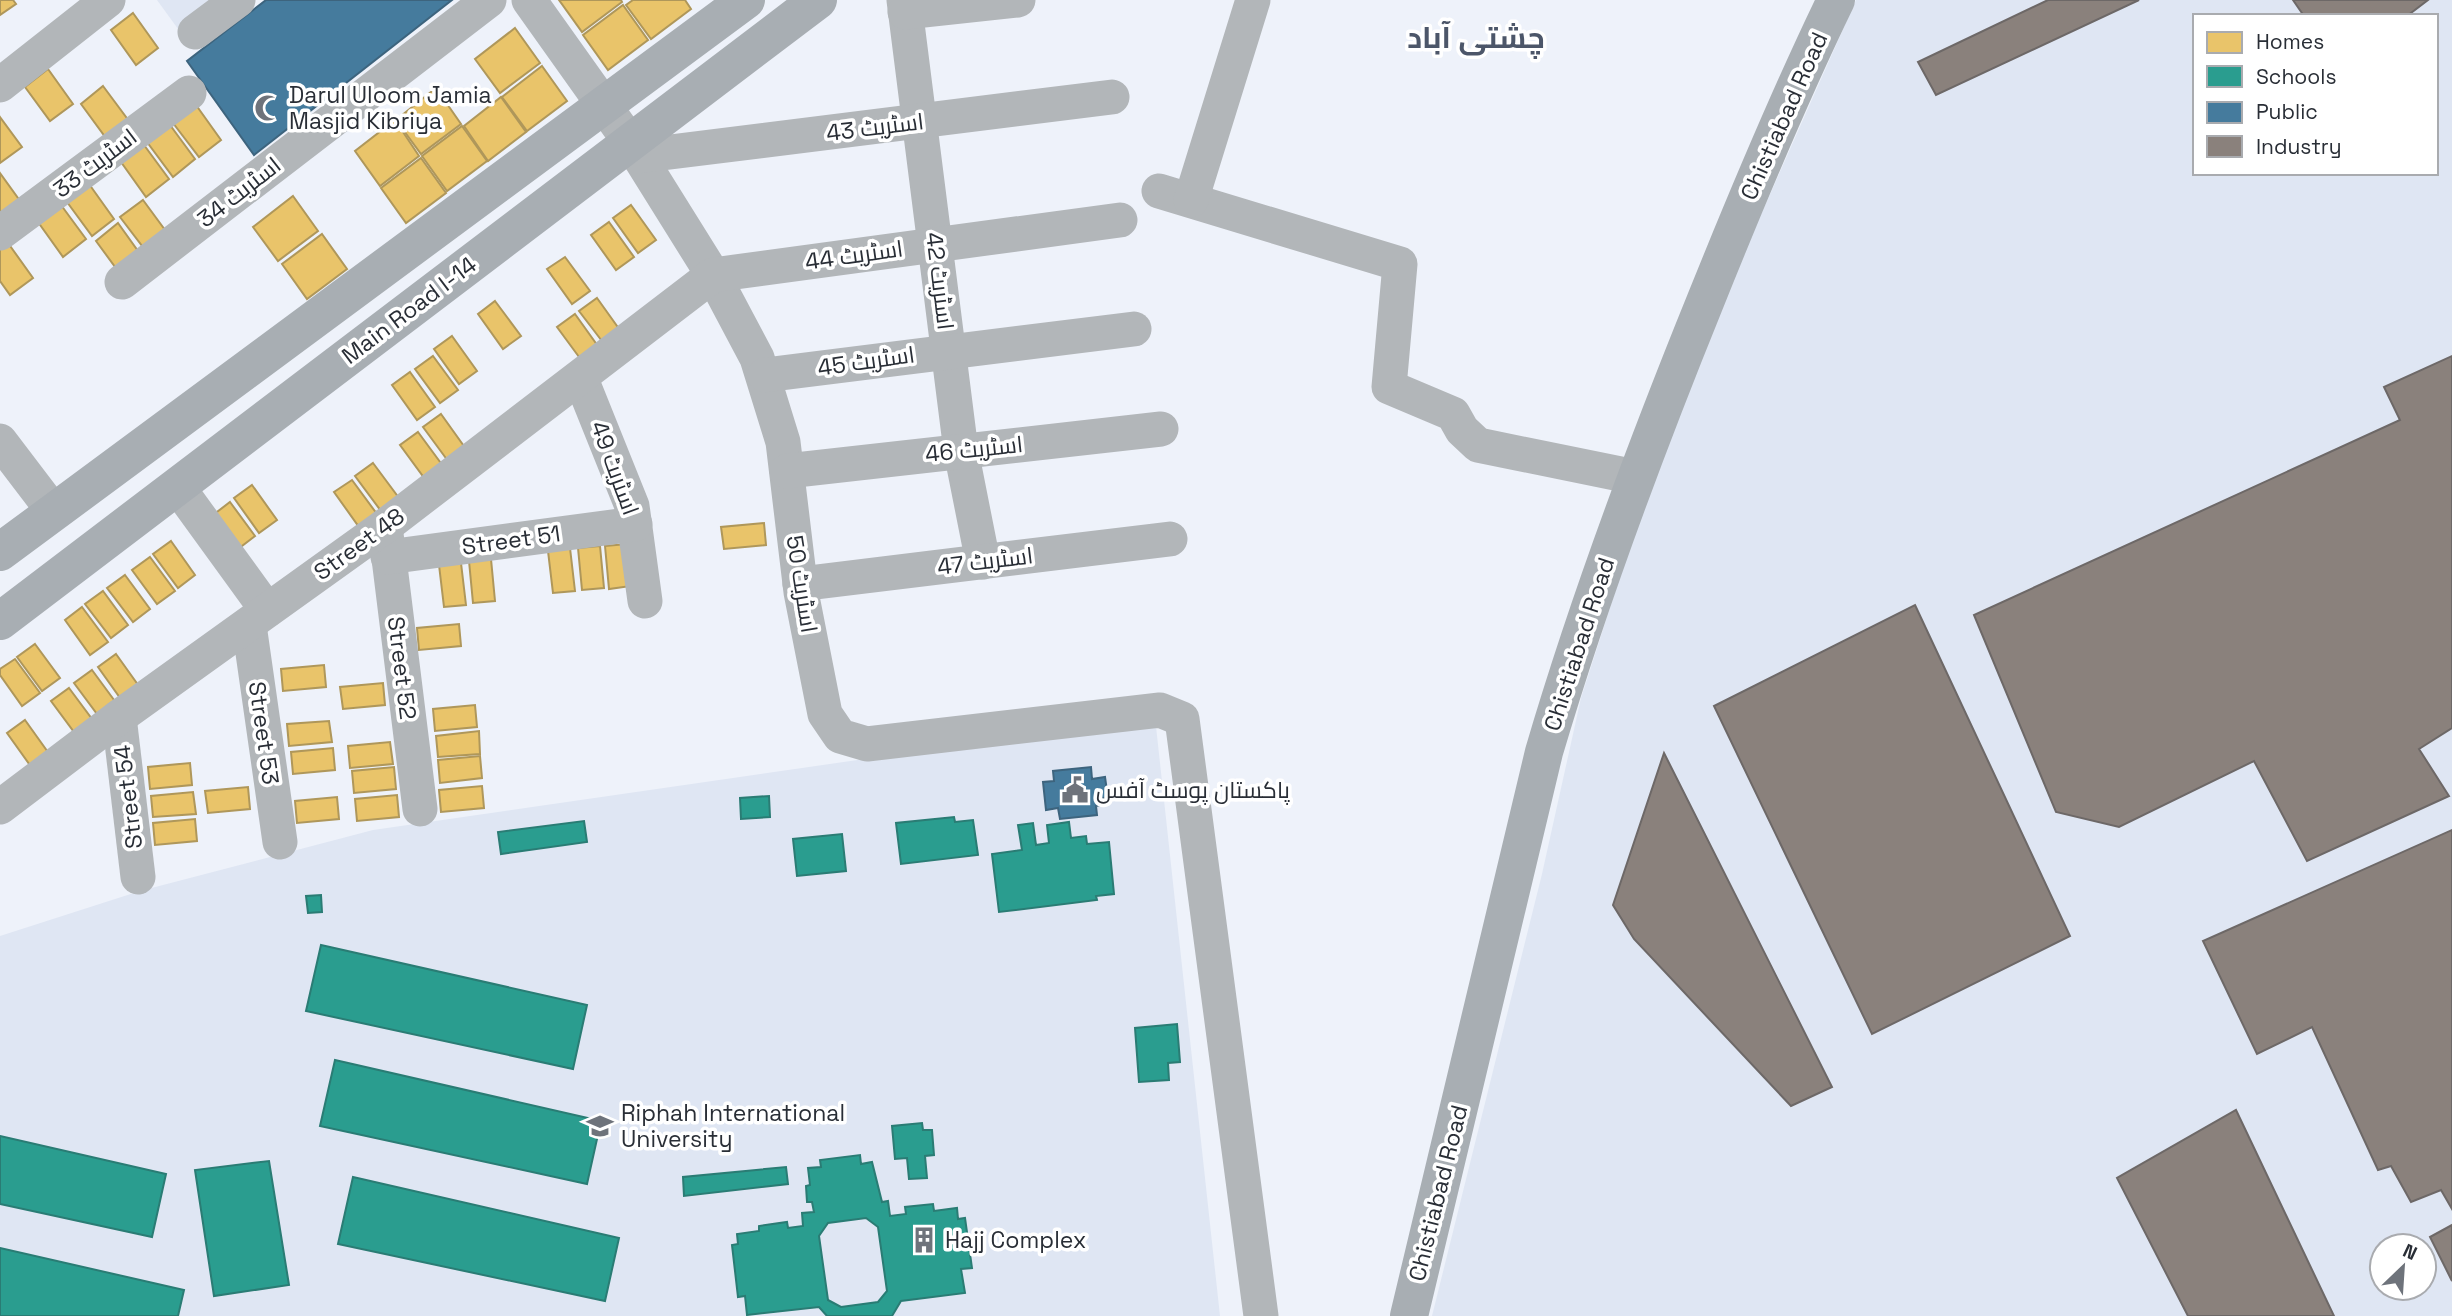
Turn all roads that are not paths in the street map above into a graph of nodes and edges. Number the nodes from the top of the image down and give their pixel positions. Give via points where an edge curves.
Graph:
1 (108, 0) edge
2 (238, 0) edge
3 (489, 0) edge
4 (528, 0) edge
5 (746, 0) edge
6 (818, 0) edge
7 (1018, 0) edge
8 (1253, 0) edge
9 (1836, 0) edge
10 (905, 6) edge
11 (195, 32) dead end
12 (0, 85) edge
13 (189, 93) dead end
14 (1112, 97) dead end
15 (604, 104) junction
16 (919, 121) junction
17 (634, 149) junction
18 (1121, 220) dead end
19 (0, 233) edge
20 (935, 243) junction
21 (713, 275) junction
22 (122, 282) dead end
23 (1134, 329) dead end
24 (949, 350) junction
25 (765, 375) junction
26 (580, 379) junction
27 (1161, 429) dead end
28 (0, 441) edge
29 (961, 451) junction
30 (787, 471) junction
31 (1635, 478) junction
32 (177, 486) junction
33 (54, 512) junction
34 (635, 524) junction
35 (1170, 538) dead end
36 (386, 542) junction
37 (0, 552) edge
38 (983, 562) junction
39 (800, 584) junction
40 (645, 601) dead end
41 (258, 618) junction
42 (0, 621) edge
43 (119, 717) junction
44 (0, 807) edge
45 (420, 808) dead end
46 (280, 842) dead end
47 (138, 877) dead end
48 (1261, 1316) edge
49 (1409, 1316) edge

1 - 12 street
2 - 11 street
3 - 22 street, اسٹریٹ 34
4 - 15 street, اسٹریٹ 50
5 - 15 main road
6 - 17 main road, Main Road I-14
7 - 10 street
8 - 31 street via 1175,195 1400,264 1389,387 1453,414 1478,446
9 - 31 main road, Chistiabad Road via 1790,94
10 - 16 street, اسٹریٹ 42
13 - 19 street, اسٹریٹ 33
14 - 16 street, اسٹریٹ 43
15 - 17 street, اسٹریٹ 50
15 - 33 main road
16 - 17 street, اسٹریٹ 43
16 - 20 street, اسٹریٹ 42
17 - 21 street, اسٹریٹ 50
17 - 32 main road, Main Road I-14
18 - 20 street, اسٹریٹ 44
20 - 21 street, اسٹریٹ 44
20 - 24 street, اسٹریٹ 42
21 - 25 street, اسٹریٹ 50
21 - 26 street, Street 48
23 - 24 street, اسٹریٹ 45
24 - 25 street, اسٹریٹ 45
24 - 29 street, اسٹریٹ 42
25 - 30 street, اسٹریٹ 50
26 - 34 street, اسٹریٹ 49 via 632,506
26 - 36 street, Street 48
27 - 29 street, اسٹریٹ 46
28 - 33 street
29 - 30 street, اسٹریٹ 46
29 - 38 street, اسٹریٹ 42
30 - 39 street, اسٹریٹ 50
31 - 49 main road, Chistiabad Road via 1571,659 1544,752
32 - 41 street
32 - 42 main road, Main Road I-14
33 - 37 main road
34 - 36 street, Street 51
34 - 40 street, اسٹریٹ 49
35 - 38 street, اسٹریٹ 47
36 - 41 street, Street 48
36 - 45 street, Street 52
38 - 39 street, اسٹریٹ 47
39 - 48 street, اسٹریٹ 50 via 824,714 840,736 867,744 1160,710 1182,719
41 - 43 street, Street 48
41 - 46 street, Street 53
43 - 44 street, Street 48
43 - 47 street, Street 54

